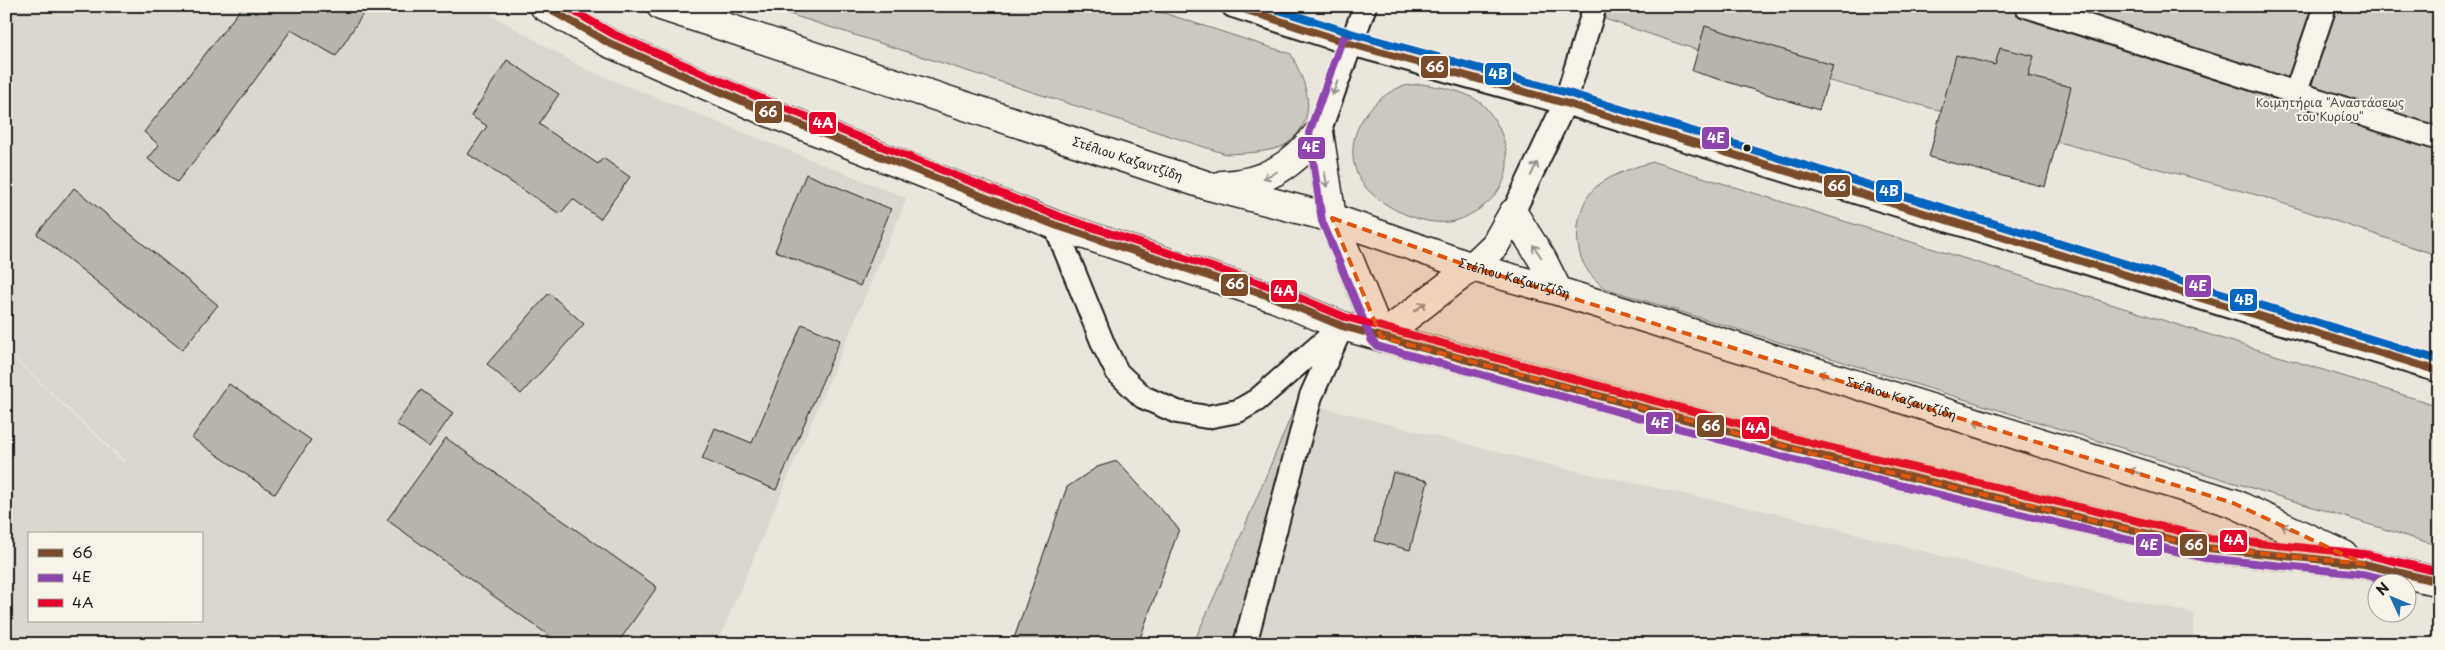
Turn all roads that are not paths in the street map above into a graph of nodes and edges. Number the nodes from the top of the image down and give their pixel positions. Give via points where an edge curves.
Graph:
1 (544, 6) edge
2 (661, 6) edge
3 (1233, 6) edge
4 (1366, 6) edge
5 (1595, 6) edge
6 (2026, 6) edge
7 (2325, 6) edge
8 (1351, 44) junction
9 (2296, 92) junction
10 (1565, 103) junction
11 (1319, 132) junction
12 (2439, 140) edge
13 (1209, 186) junction
14 (1513, 213) junction
15 (1332, 218) junction
16 (1055, 226) junction
17 (1472, 267) junction
18 (1558, 291) junction
19 (1342, 326) junction
20 (1381, 337) junction
21 (2439, 371) edge
22 (2364, 564) junction
23 (2439, 582) edge
24 (1245, 644) edge

1 - 16 main road, Στέλιου Καζαντζίδη via 609,43 763,110
2 - 13 main road, Στέλιου Καζαντζίδη
3 - 8 lane
4 - 8 lane
5 - 10 lane
6 - 9 lane
7 - 9 lane
8 - 10 lane
8 -> 11 lane
9 - 12 lane
14 -> 10 lane
10 - 21 lane
11 -> 13 main road via 1291,163 1271,175 1249,183
11 -> 15 main road
13 - 15 main road, Στέλιου Καζαντζίδη
14 - 17 main road via 1495,245
18 -> 14 main road
15 - 17 main road, Στέλιου Καζαντζίδη
15 - 20 main road
16 - 19 main road, Στέλιου Καζαντζίδη via 1275,298
16 - 19 lane via 1117,372 1143,397 1177,412 1207,417 1238,411 1257,400
17 - 18 main road, Στέλιου Καζαντζίδη
20 -> 17 main road
22 -> 18 main road, Στέλιου Καζαντζίδη via 2233,503
19 - 20 main road, Στέλιου Καζαντζίδη
19 - 24 lane via 1311,396
20 - 22 main road, Στέλιου Καζαντζίδη via 1809,454 2207,548
22 - 23 main road, Στέλιου Καζαντζίδη

